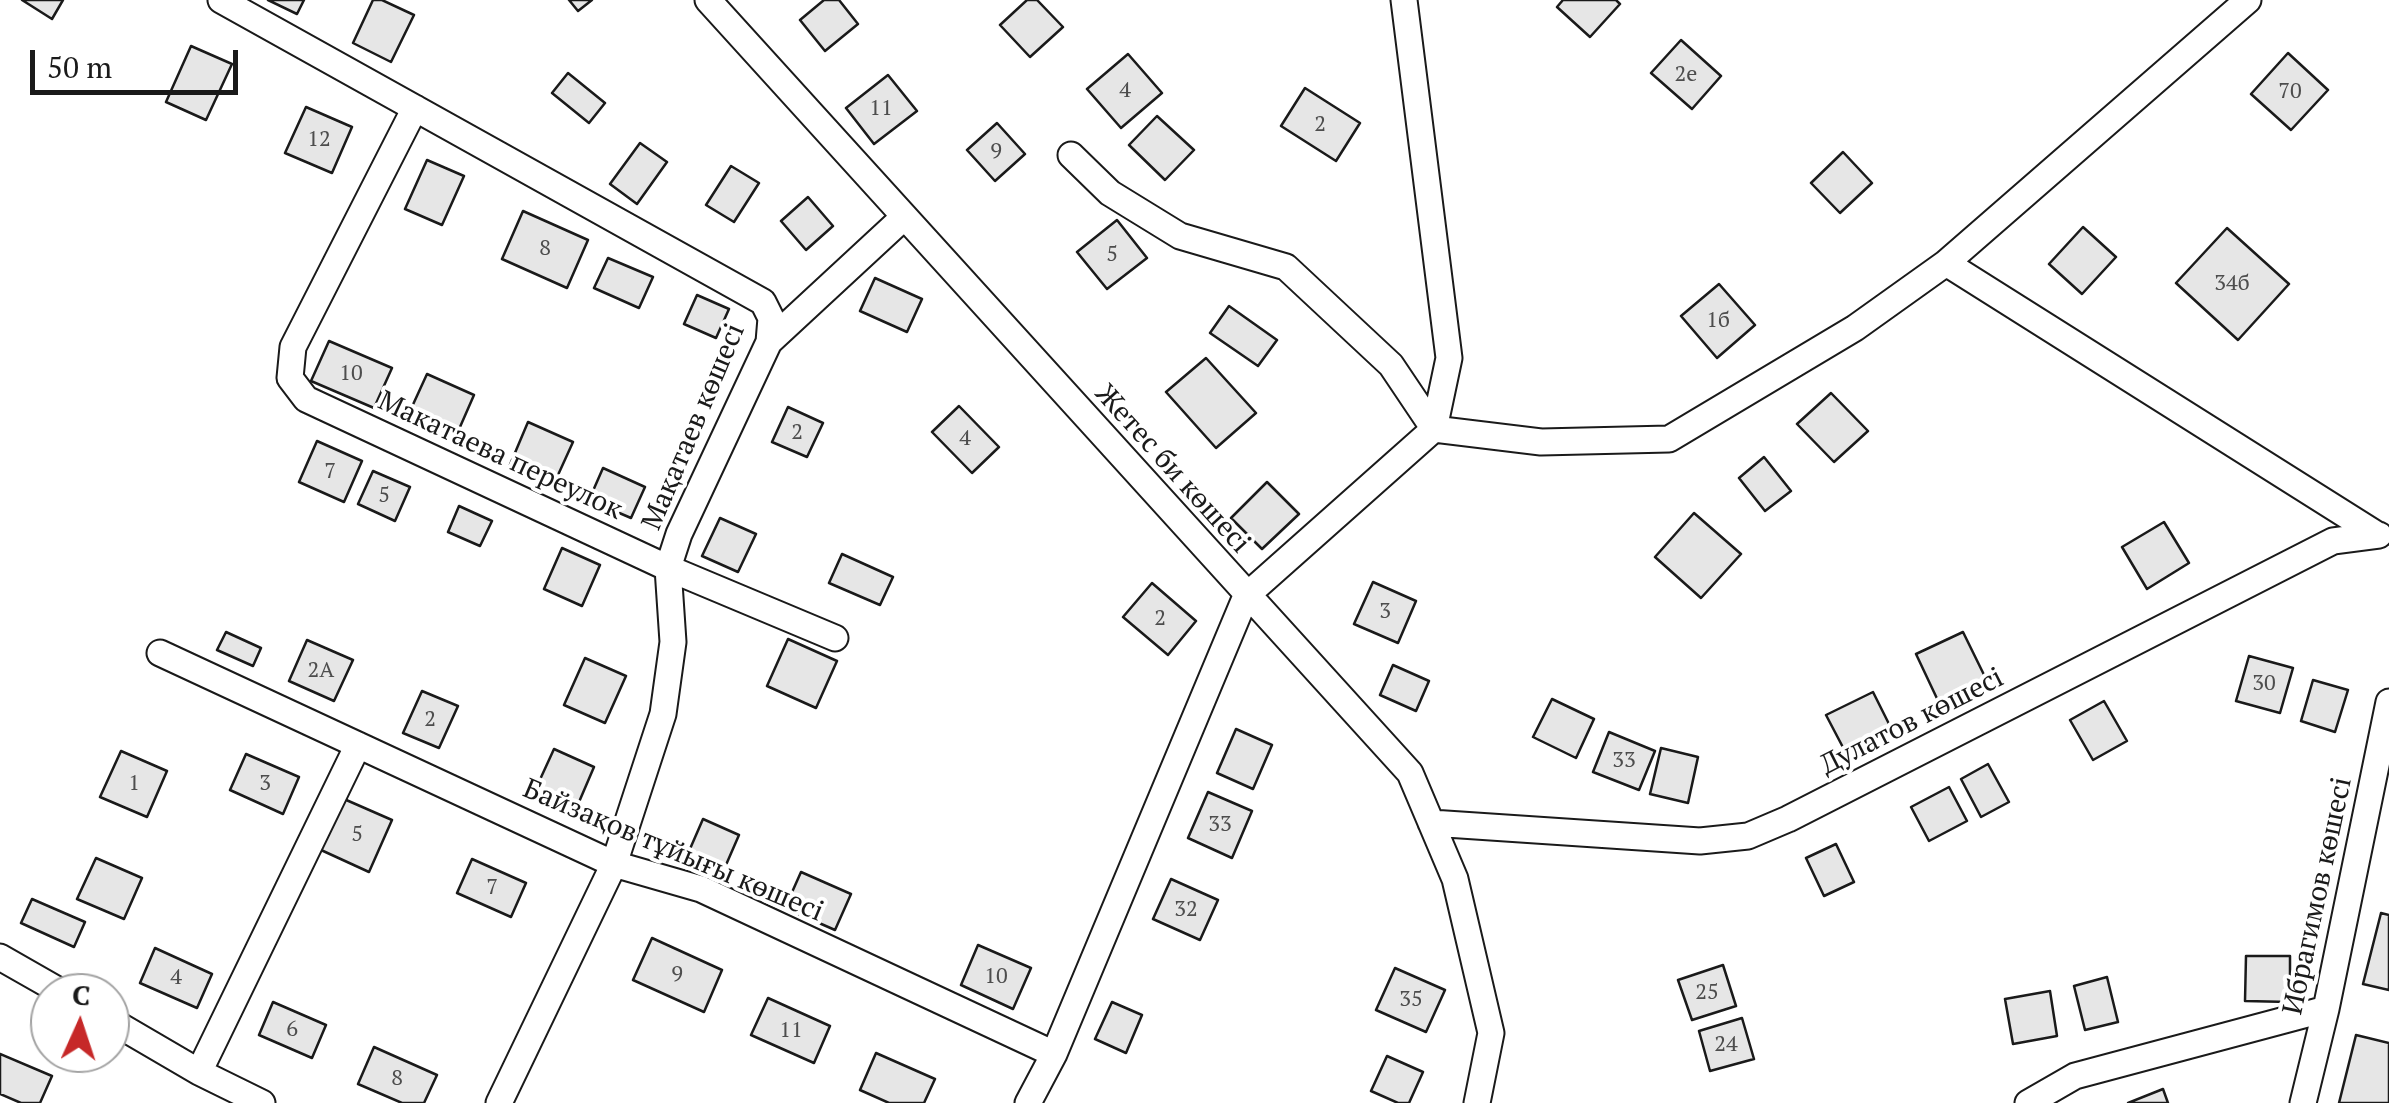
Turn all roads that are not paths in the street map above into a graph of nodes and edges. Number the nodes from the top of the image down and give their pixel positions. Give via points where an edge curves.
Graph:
1 (221, 0) edge
2 (708, 0) edge
3 (1404, 0) edge
4 (2248, 0) edge
5 (415, 108) junction
6 (1071, 156) dead end
7 (904, 217) junction
8 (1946, 263) junction
9 (769, 342) junction
10 (1434, 429) junction
11 (2382, 536) edge
12 (668, 568) junction
13 (1246, 596) junction
14 (835, 638) dead end
15 (160, 652) dead end
16 (2389, 702) edge
17 (358, 744) junction
18 (1431, 823) junction
19 (614, 864) junction
20 (0, 957) edge
21 (30, 974) edge
22 (2326, 1008) junction
23 (130, 1032) edge
24 (1054, 1054) junction
25 (200, 1072) junction
26 (262, 1103) edge
27 (499, 1103) edge
28 (1028, 1103) edge
29 (1477, 1103) edge
30 (2028, 1103) edge
31 (2302, 1103) edge

1 - 5 street, Мақатаев көшесі
2 - 7 street, Жетес би көшесі
3 - 10 street via 1449,358
4 - 8 street
5 - 9 street, Мақатаев көшесі via 764,302
5 - 12 street, Макатаева переулок via 293,346 290,378 306,399
6 - 10 street via 1110,193 1180,236 1286,267 1392,366
7 - 9 street
7 - 13 street, Жетес би көшесі
8 - 10 street via 1855,328 1669,439 1541,442
8 - 11 street
9 - 12 street, Мақатаев көшесі
10 - 13 street
11 - 18 street, Дулатов көшесі via 2334,540 1748,836 1700,841
12 - 14 street, Макатаева переулок
12 - 19 street, Мақатаев көшесі via 673,642 663,714
13 - 18 street, Жетес би көшесі via 1410,774
13 - 24 street
15 - 17 street, Байзақов тұйығы көшесі
16 - 22 street, Ибрагимов көшесі
17 - 19 street, Байзақов тұйығы көшесі
17 - 25 street
18 - 29 street, Жетес би көшесі via 1455,880 1491,1034
19 - 24 street, Байзақов тұйығы көшесі via 701,889
19 - 27 street, Мақатаев көшесі
20 - 21 street
22 - 30 street via 2075,1076
22 - 31 street, Ибрагимов көшесі
23 - 25 street
24 - 28 street
25 - 26 street

